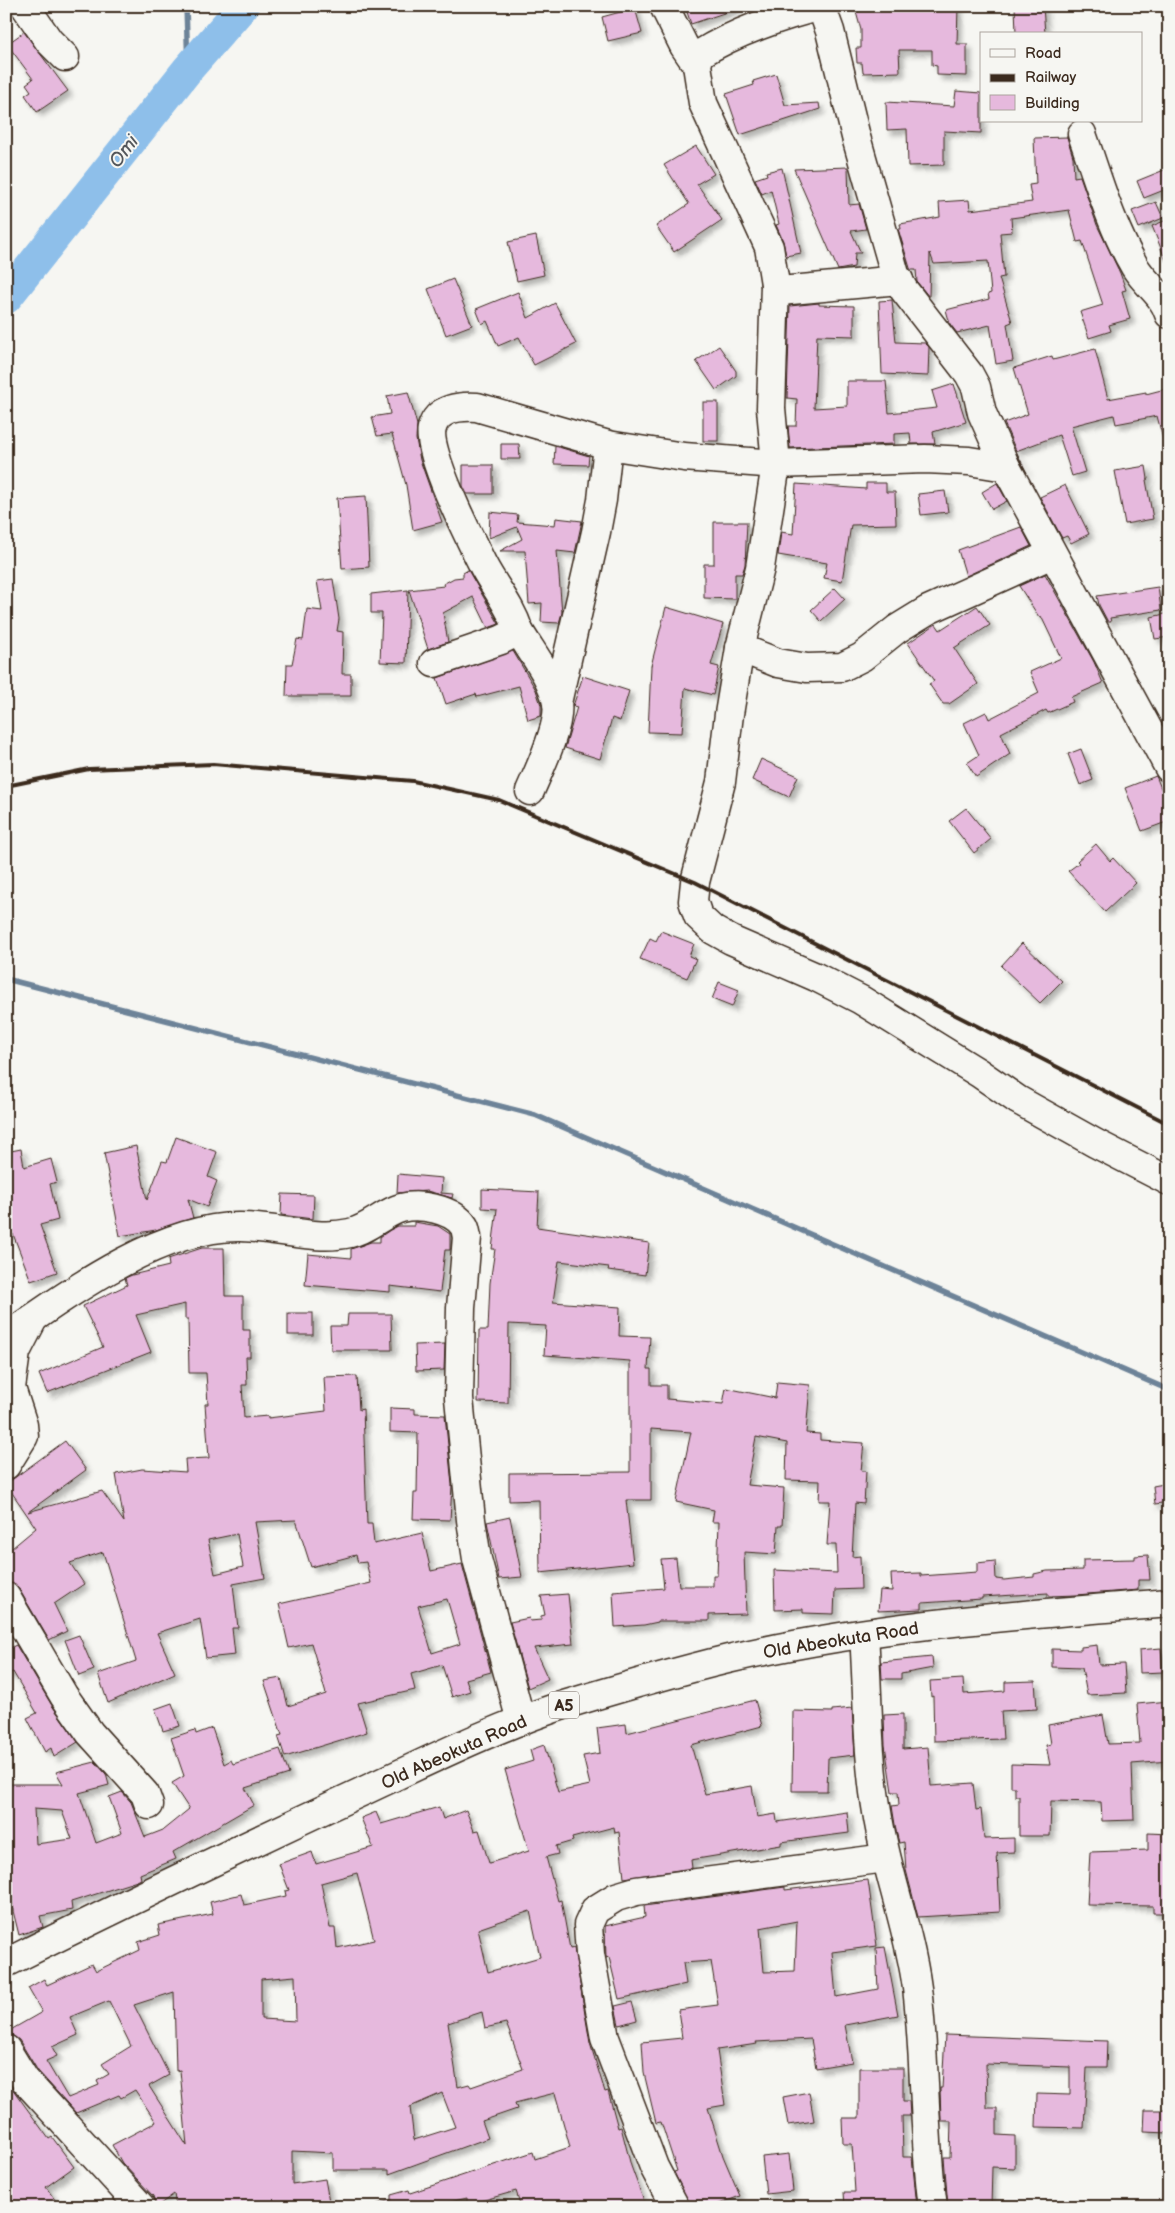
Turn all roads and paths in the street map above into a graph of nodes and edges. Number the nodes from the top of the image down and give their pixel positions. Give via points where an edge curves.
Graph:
1 (25, 6) edge
2 (664, 6) edge
3 (821, 6) edge
4 (65, 57) dead end
5 (697, 65) junction
6 (1082, 134) dead end
7 (899, 280) junction
8 (774, 284) junction
9 (1169, 314) edge
10 (608, 445) junction
11 (776, 464) junction
12 (1006, 467) junction
13 (1052, 554) junction
14 (519, 631) junction
15 (740, 648) junction
16 (434, 663) dead end
17 (557, 703) junction
18 (1169, 768) edge
19 (530, 791) dead end
20 (1169, 1180) edge
21 (34, 1317) junction
22 (6, 1337) edge
23 (6, 1465) edge
24 (6, 1597) edge
25 (1169, 1603) edge
26 (864, 1634) junction
27 (522, 1721) junction
28 (149, 1805) dead end
29 (886, 1858) junction
30 (6, 1963) edge
31 (6, 2049) edge
32 (141, 2207) edge
33 (675, 2207) edge
34 (933, 2207) edge

1 - 4 main road
2 - 5 main road
3 - 5 main road via 710,48 700,54
3 - 7 main road via 881,228
5 - 8 main road via 703,103 769,247
6 - 9 main road via 1105,202 1130,258 1161,296
7 - 8 main road via 798,291 780,291
7 - 12 main road via 969,374
8 - 11 main road via 771,408
10 - 11 main road via 684,457
10 - 14 main road via 477,407 464,406 446,411 431,428 440,471 484,567 513,614
10 - 17 main road via 597,524
11 - 12 main road via 925,459
11 - 15 main road via 760,568
12 - 13 main road
13 - 15 main road via 928,610 897,629 862,657 842,666 778,663
13 - 18 main road
14 - 16 main road
14 - 17 main road via 546,675
15 - 20 main road via 721,782 695,882 694,901 698,916 713,930 732,940 861,1000 1018,1100
17 - 19 main road via 551,737
21 - 22 main road
21 - 23 main road via 16,1352 11,1388 24,1436
21 - 27 main road via 77,1287 165,1242 213,1228 333,1234 368,1227 401,1208 421,1206 453,1216 464,1226 467,1237 459,1398 471,1520 477,1559
24 - 28 main road via 64,1696 90,1733 145,1794
25 - 26 main road, Old Abeokuta Road / A5 via 1007,1616
26 - 27 main road, Old Abeokuta Road / A5 via 729,1659 583,1700
26 - 29 main road via 876,1811
27 - 30 main road, Old Abeokuta Road / A5 via 450,1751 148,1892
29 - 33 main road via 636,1891 616,1897 595,1910 588,1925 590,1954 605,2038 654,2167
29 - 34 main road via 917,1988 924,2065 927,2166
31 - 32 main road via 24,2080

